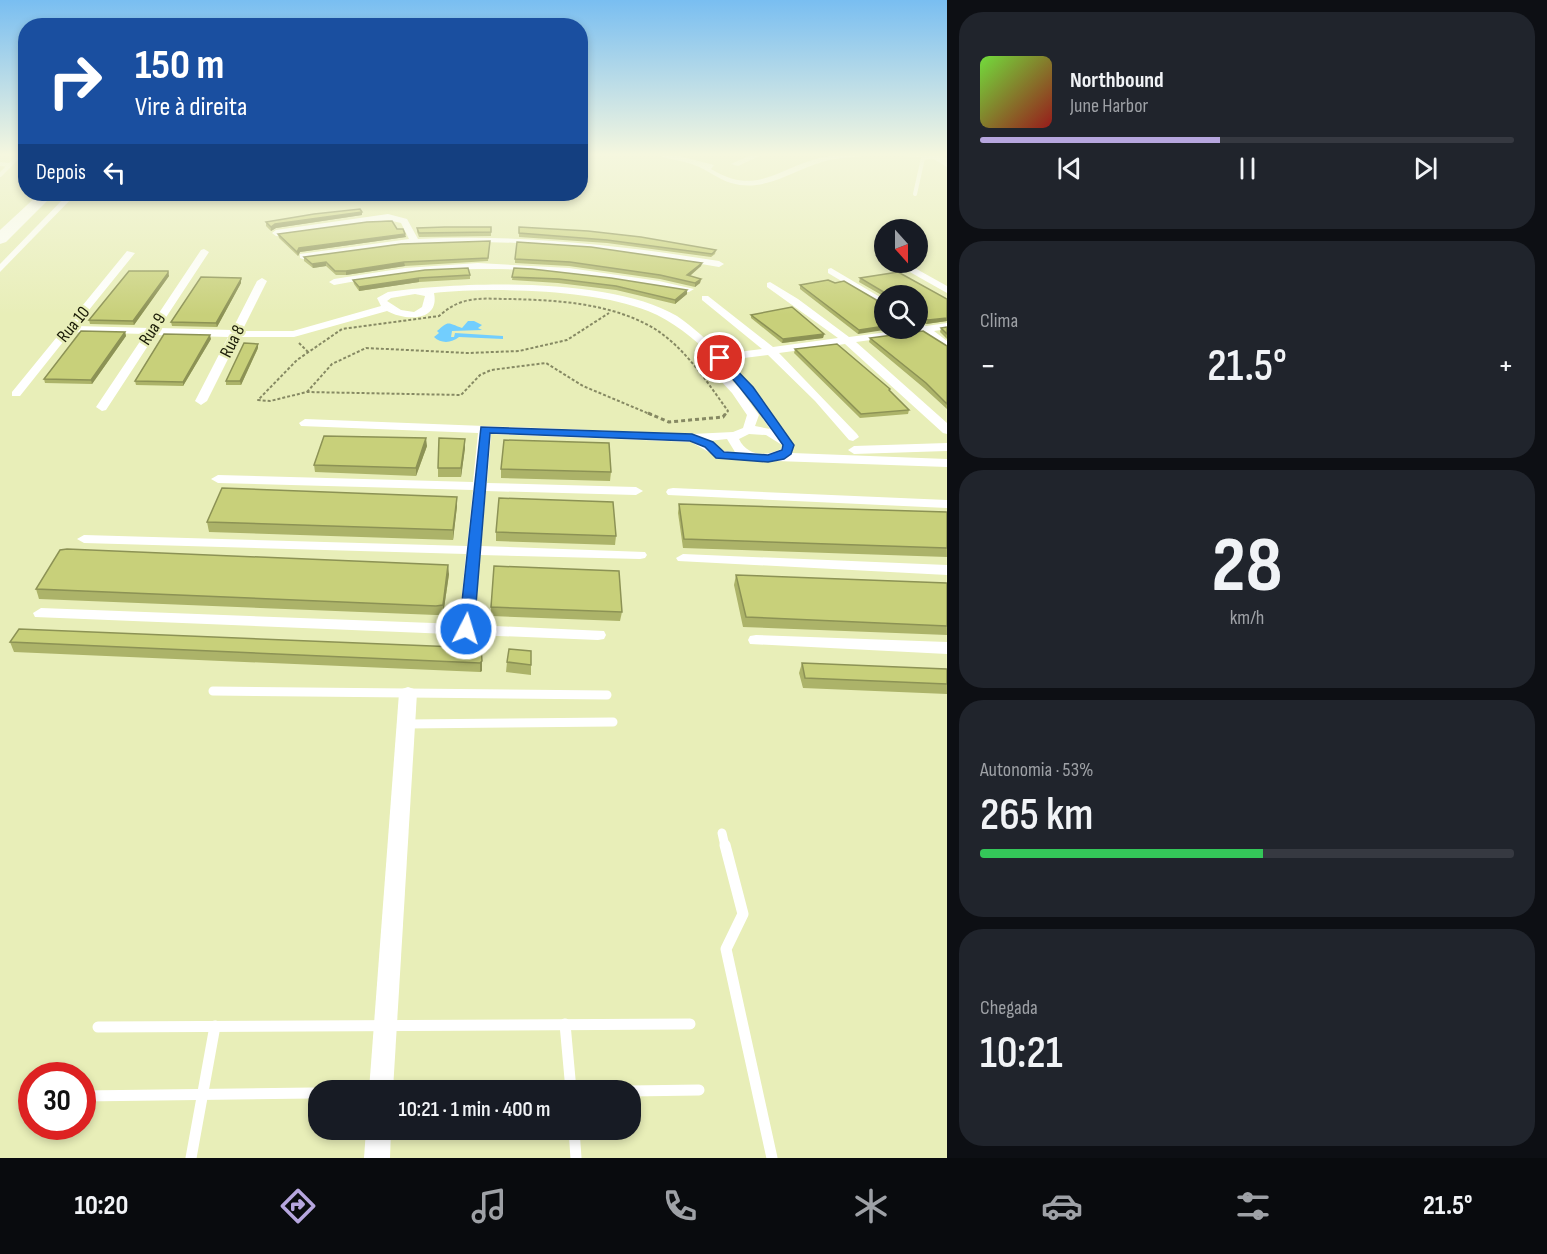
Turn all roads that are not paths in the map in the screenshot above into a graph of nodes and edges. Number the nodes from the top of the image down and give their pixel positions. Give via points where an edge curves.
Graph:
1 (13, 207) edge
2 (33, 207) edge
3 (59, 207) edge
4 (0, 219) edge
5 (276, 233) edge
6 (0, 239) edge
7 (414, 240) junction
8 (204, 252) dead end
9 (505, 252) junction
10 (130, 253) dead end
11 (303, 256) edge
12 (719, 264) dead end
13 (0, 269) edge
14 (831, 271) dead end
15 (916, 273) edge
16 (262, 281) dead end
17 (334, 282) dead end
18 (770, 285) dead end
19 (688, 289) edge
20 (501, 290) junction
21 (947, 290) edge
22 (428, 293) junction
23 (874, 297) edge
24 (705, 298) dead end
25 (387, 308) junction
26 (947, 326) edge
27 (928, 327) edge
28 (68, 329) junction
29 (150, 332) junction
30 (928, 332) edge
31 (235, 334) junction
32 (874, 335) edge
33 (849, 340) junction
34 (947, 346) edge
35 (773, 351) junction
36 (720, 358) junction
37 (707, 360) junction
38 (16, 394) dead end
39 (201, 401) dead end
40 (102, 407) dead end
41 (305, 423) dead end
42 (485, 430) junction
43 (947, 430) edge
44 (742, 433) junction
45 (853, 437) dead end
46 (692, 438) junction
47 (786, 441) junction
48 (947, 447) edge
49 (780, 456) junction
50 (754, 457) junction
51 (947, 463) edge
52 (218, 479) dead end
53 (480, 487) junction
54 (636, 491) dead end
55 (673, 492) dead end
56 (947, 504) edge
57 (84, 539) dead end
58 (473, 551) junction
59 (640, 555) dead end
60 (684, 558) dead end
61 (947, 570) edge
62 (41, 613) dead end
63 (466, 629) junction
64 (598, 635) dead end
65 (756, 640) dead end
66 (947, 648) edge
67 (213, 691) dead end
68 (408, 693) junction
69 (607, 695) dead end
70 (613, 722) dead end
71 (406, 724) junction
72 (722, 833) dead end
73 (565, 1024) junction
74 (690, 1024) dead end
75 (215, 1026) junction
76 (386, 1026) junction
77 (98, 1027) dead end
78 (382, 1080) edge
79 (570, 1080) edge
80 (699, 1090) dead end
81 (641, 1091) edge
82 (308, 1093) edge
83 (203, 1094) junction
84 (96, 1096) edge
85 (378, 1140) edge
86 (575, 1140) edge
87 (191, 1158) edge
88 (377, 1158) edge
89 (576, 1158) edge
90 (772, 1158) edge

1 - 4 highway
2 - 6 highway
3 - 13 street
5 - 7 street via 388,217 404,220
7 - 9 street
7 - 11 street
8 - 29 street, Rua 9
9 - 12 street via 557,241
9 - 17 street via 449,266
9 - 19 street via 551,268
9 - 20 street
10 - 28 street, Rua 10
14 - 23 street
15 - 21 street
16 - 31 street, Rua 8
18 - 33 street
20 - 22 street
20 - 36 street via 589,294 656,310 672,318
20 - 37 street via 632,308 663,321
22 - 25 street via 388,295 382,298
22 - 25 street via 425,311 408,315
24 - 35 street
25 - 31 street via 294,334
26 - 27 street
28 - 29 street
28 - 38 street, Rua 10
29 - 31 street
29 - 40 street, Rua 9
30 - 34 street
31 - 39 street, Rua 8
32 - 33 street
33 - 35 street
33 - 43 street
35 - 36 street
35 - 45 street via 813,389
36 - 37 street
36 - 47 street via 749,389
37 - 44 street via 753,415
41 - 42 street
42 - 46 street
42 - 53 street
44 - 46 street
44 - 47 street via 773,433
44 - 50 street via 733,439 735,446
46 - 50 street via 721,455
47 - 48 street via 815,451
47 - 49 street via 787,451
49 - 50 street
49 - 51 street
52 - 53 street
53 - 54 street
53 - 58 street
55 - 56 street
57 - 58 street
58 - 59 street
58 - 63 street
60 - 61 street
62 - 63 street
63 - 64 street
65 - 66 street
67 - 68 lane
68 - 69 lane
68 - 71 street
70 - 71 lane
71 - 76 street
72 - 90 lane via 743,914 726,949
73 - 74 lane
73 - 76 lane
73 - 79 lane
75 - 76 lane
75 - 77 lane
75 - 83 lane
76 - 78 street
80 - 81 lane
82 - 83 lane
83 - 84 lane
83 - 87 lane
85 - 88 street
86 - 89 lane

